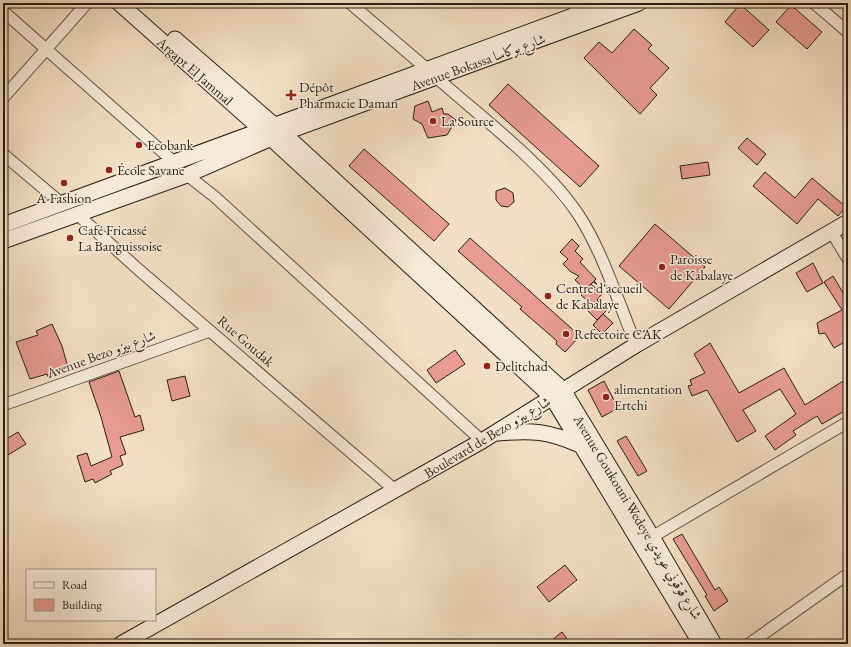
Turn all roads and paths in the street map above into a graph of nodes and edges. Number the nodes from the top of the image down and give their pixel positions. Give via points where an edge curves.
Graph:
1 (87, 3) edge
2 (119, 3) edge
3 (134, 3) edge
4 (350, 3) edge
5 (608, 3) edge
6 (639, 3) edge
7 (814, 3) edge
8 (578, 8) edge
9 (3, 11) edge
10 (848, 32) edge
11 (47, 50) junction
12 (432, 73) junction
13 (3, 98) edge
14 (273, 132) junction
15 (3, 154) edge
16 (174, 162) junction
17 (187, 175) junction
18 (61, 203) junction
19 (77, 214) junction
20 (848, 222) edge
21 (3, 225) edge
22 (831, 231) junction
23 (3, 241) edge
24 (848, 260) edge
25 (210, 331) junction
26 (636, 345) junction
27 (557, 394) junction
28 (3, 406) edge
29 (848, 422) edge
30 (489, 437) junction
31 (580, 445) junction
32 (396, 491) junction
33 (652, 537) junction
34 (848, 574) edge
35 (121, 644) edge
36 (701, 644) edge
37 (714, 644) edge
38 (749, 644) edge

1 - 11 street
2 - 14 street, Argapt El Jammal
3 - 14 street, Argapt El Jammal
4 - 12 street
5 - 8 street, Avenue Bokassa شارع بوكاسا
6 - 12 street, Avenue Bokassa شارع بوكاسا
7 - 10 street
8 - 12 street, Avenue Bokassa شارع بوكاسا
9 - 11 street
11 - 13 street
11 - 16 street
12 - 14 street, Avenue Bokassa شارع بوكاسا
12 - 26 street via 553,182 578,215 596,248
14 - 16 street, Avenue Bokassa شارع بوكاسا
14 - 17 street, Avenue Bokassa شارع بوكاسا
14 - 27 street
15 - 18 street
16 - 18 street, Avenue Bokassa شارع بوكاسا
17 - 19 street, Avenue Bokassa شارع بوكاسا
17 - 30 street
18 - 21 street, Avenue Bokassa شارع بوكاسا
19 - 23 street, Avenue Bokassa شارع بوكاسا
19 - 25 street, Rue Goudak
20 - 22 street, Boulevard de Bezo شارع بيزو
22 - 24 street
22 - 26 street, Boulevard de Bezo شارع بيزو
25 - 28 street, Avenue Bezo شارع بيزو
25 - 32 street, Rue Goudak
26 - 27 street, Boulevard de Bezo شارع بيزو
27 - 30 street, Boulevard de Bezo شارع بيزو
27 - 31 street, Avenue Goukouni Wedeye شارع قوقوني عويدي
27 - 33 street, Avenue Goukouni Wedeye شارع قوقوني عويدي
29 - 33 street
30 - 31 street via 527,430 557,435
30 - 32 street, Boulevard de Bezo شارع بيزو
31 - 36 street, Avenue Goukouni Wedeye شارع قوقوني عويدي
32 - 35 street, Boulevard de Bezo شارع بيزو
33 - 37 street, Avenue Goukouni Wedeye شارع قوقوني عويدي
34 - 38 street

